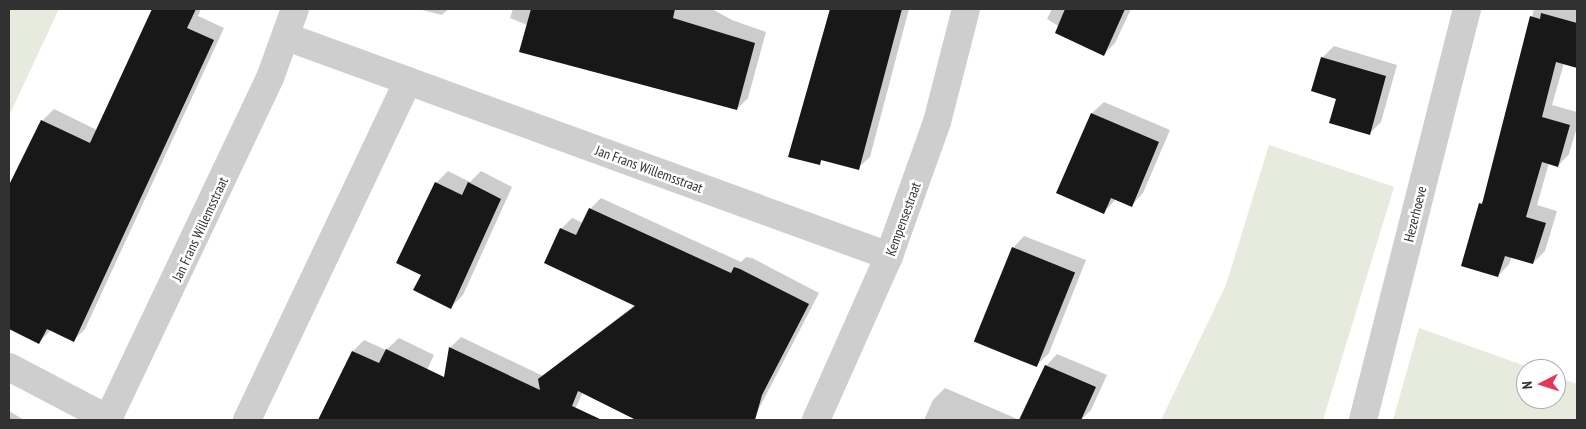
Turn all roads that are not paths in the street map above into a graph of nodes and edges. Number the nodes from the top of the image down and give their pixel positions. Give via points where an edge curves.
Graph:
1 (295, 9) edge
2 (966, 9) edge
3 (1467, 9) edge
4 (287, 37) junction
5 (408, 81) junction
6 (889, 256) junction
7 (9, 367) edge
8 (109, 420) edge
9 (247, 420) edge
10 (816, 420) edge
11 (1363, 420) edge

1 - 4 street, Jan Frans Willemsstraat
2 - 6 street, Kempensestraat via 937,122
3 - 11 street, Hezerhoeve
4 - 5 street, Jan Frans Willemsstraat
4 - 8 street, Jan Frans Willemsstraat
5 - 6 street, Jan Frans Willemsstraat
5 - 9 street
6 - 10 street, Kempensestraat
7 - 8 street, Jan Frans Willemsstraat

